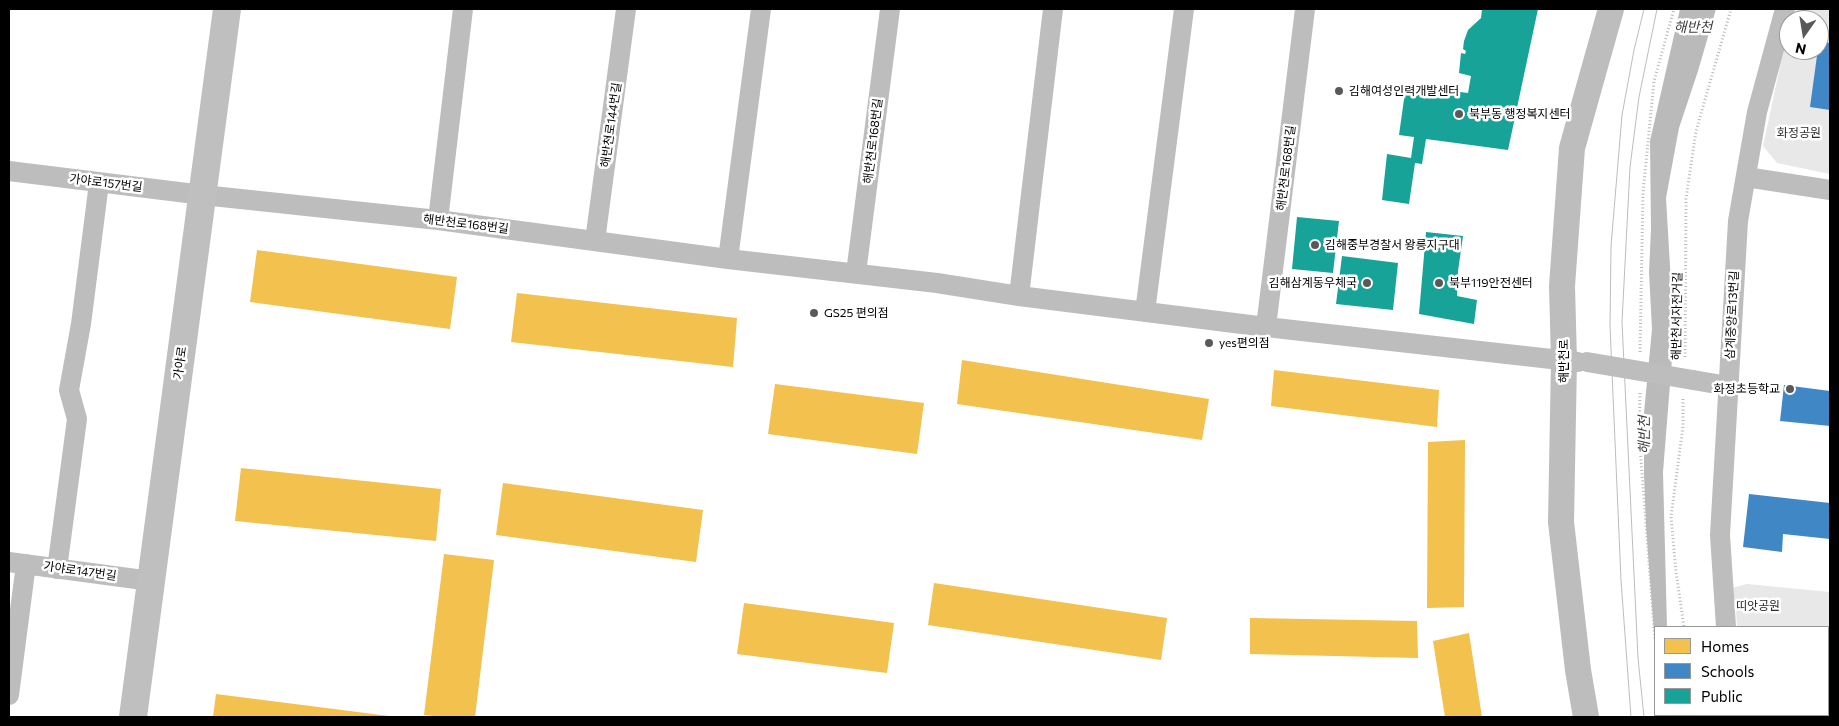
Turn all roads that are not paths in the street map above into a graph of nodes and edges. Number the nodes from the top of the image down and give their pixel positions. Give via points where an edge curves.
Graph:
1 (227, 9) edge
2 (463, 9) edge
3 (626, 9) edge
4 (761, 9) edge
5 (890, 9) edge
6 (1053, 9) edge
7 (1184, 9) edge
8 (1305, 9) edge
9 (1611, 9) edge
10 (1785, 9) edge
11 (9, 171) edge
12 (1746, 177) junction
13 (99, 183) junction
14 (1830, 190) edge
15 (203, 195) junction
16 (438, 220) junction
17 (595, 241) junction
18 (728, 258) junction
19 (856, 273) junction
20 (1019, 296) junction
21 (1145, 312) junction
22 (1266, 327) junction
23 (1576, 361) junction
24 (1728, 386) junction
25 (18, 563) edge
26 (57, 568) junction
27 (151, 581) junction
28 (1726, 626) edge
29 (9, 695) edge
30 (133, 717) edge
31 (1586, 717) edge

1 - 15 main road, 가야로
2 - 16 street
3 - 17 street, 해반천로144번길
4 - 18 street
5 - 19 street, 해반천로168번길
6 - 20 street
7 - 21 street
8 - 22 street, 해반천로168번길
9 - 23 street, 해반천로 via 1572,148 1562,286
10 - 12 street, 삼계중앙로13번길 via 1757,112
11 - 13 street, 가야로157번길
12 - 14 street
12 - 24 street, 삼계중앙로13번길 via 1738,221
13 - 15 street, 가야로157번길
13 - 26 street via 69,390 78,419
15 - 16 street, 해반천로168번길
15 - 27 main road, 가야로
16 - 17 street, 해반천로168번길
17 - 18 street, 해반천로168번길
18 - 19 street, 해반천로168번길
19 - 20 street, 해반천로168번길
20 - 21 street, 해반천로168번길
21 - 22 street, 해반천로168번길
22 - 23 street, 해반천로168번길
23 - 24 street, 해반천로168번길, bridge via 1688,388
23 - 31 street, 해반천로 via 1561,522
24 - 28 street, 삼계중앙로13번길 via 1720,535
25 - 26 street, 가야로147번길
25 - 29 street
26 - 27 street, 가야로147번길
27 - 30 main road, 가야로

